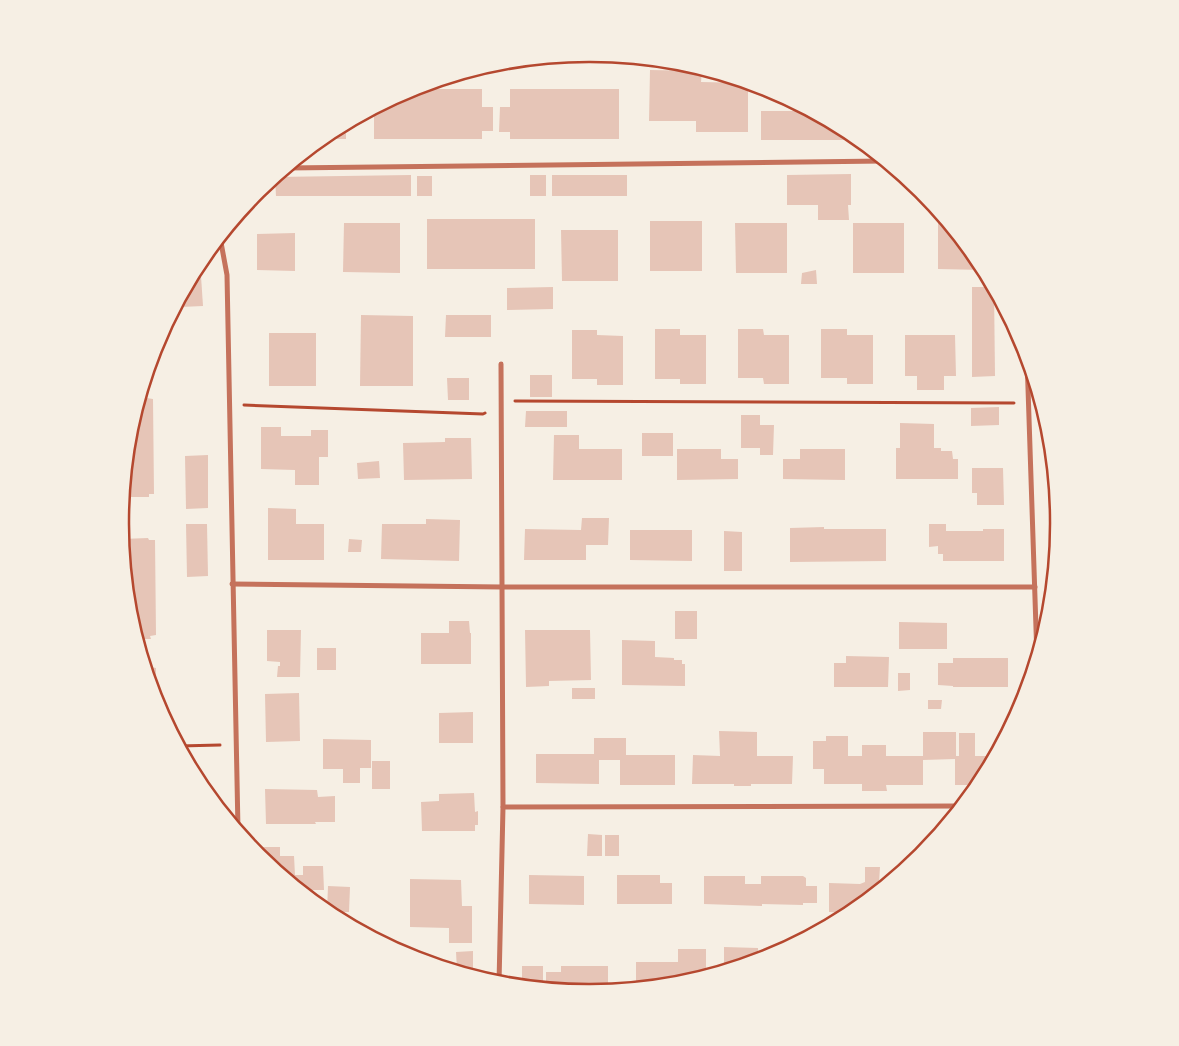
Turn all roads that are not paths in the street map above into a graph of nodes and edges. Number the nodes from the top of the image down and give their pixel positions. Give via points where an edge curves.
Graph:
1 (874, 161) edge
2 (297, 168) edge
3 (222, 246) edge
4 (501, 364) dead end
5 (1027, 380) edge
6 (232, 584) junction
7 (502, 587) junction
8 (1035, 587) junction
9 (1036, 633) edge
10 (953, 806) edge
11 (503, 807) junction
12 (238, 820) edge
13 (499, 975) edge

1 - 2 street
3 - 6 street via 227,275
4 - 7 street
5 - 8 street
6 - 7 street
6 - 12 street
7 - 8 street
7 - 11 street
8 - 9 street
10 - 11 street
11 - 13 street

